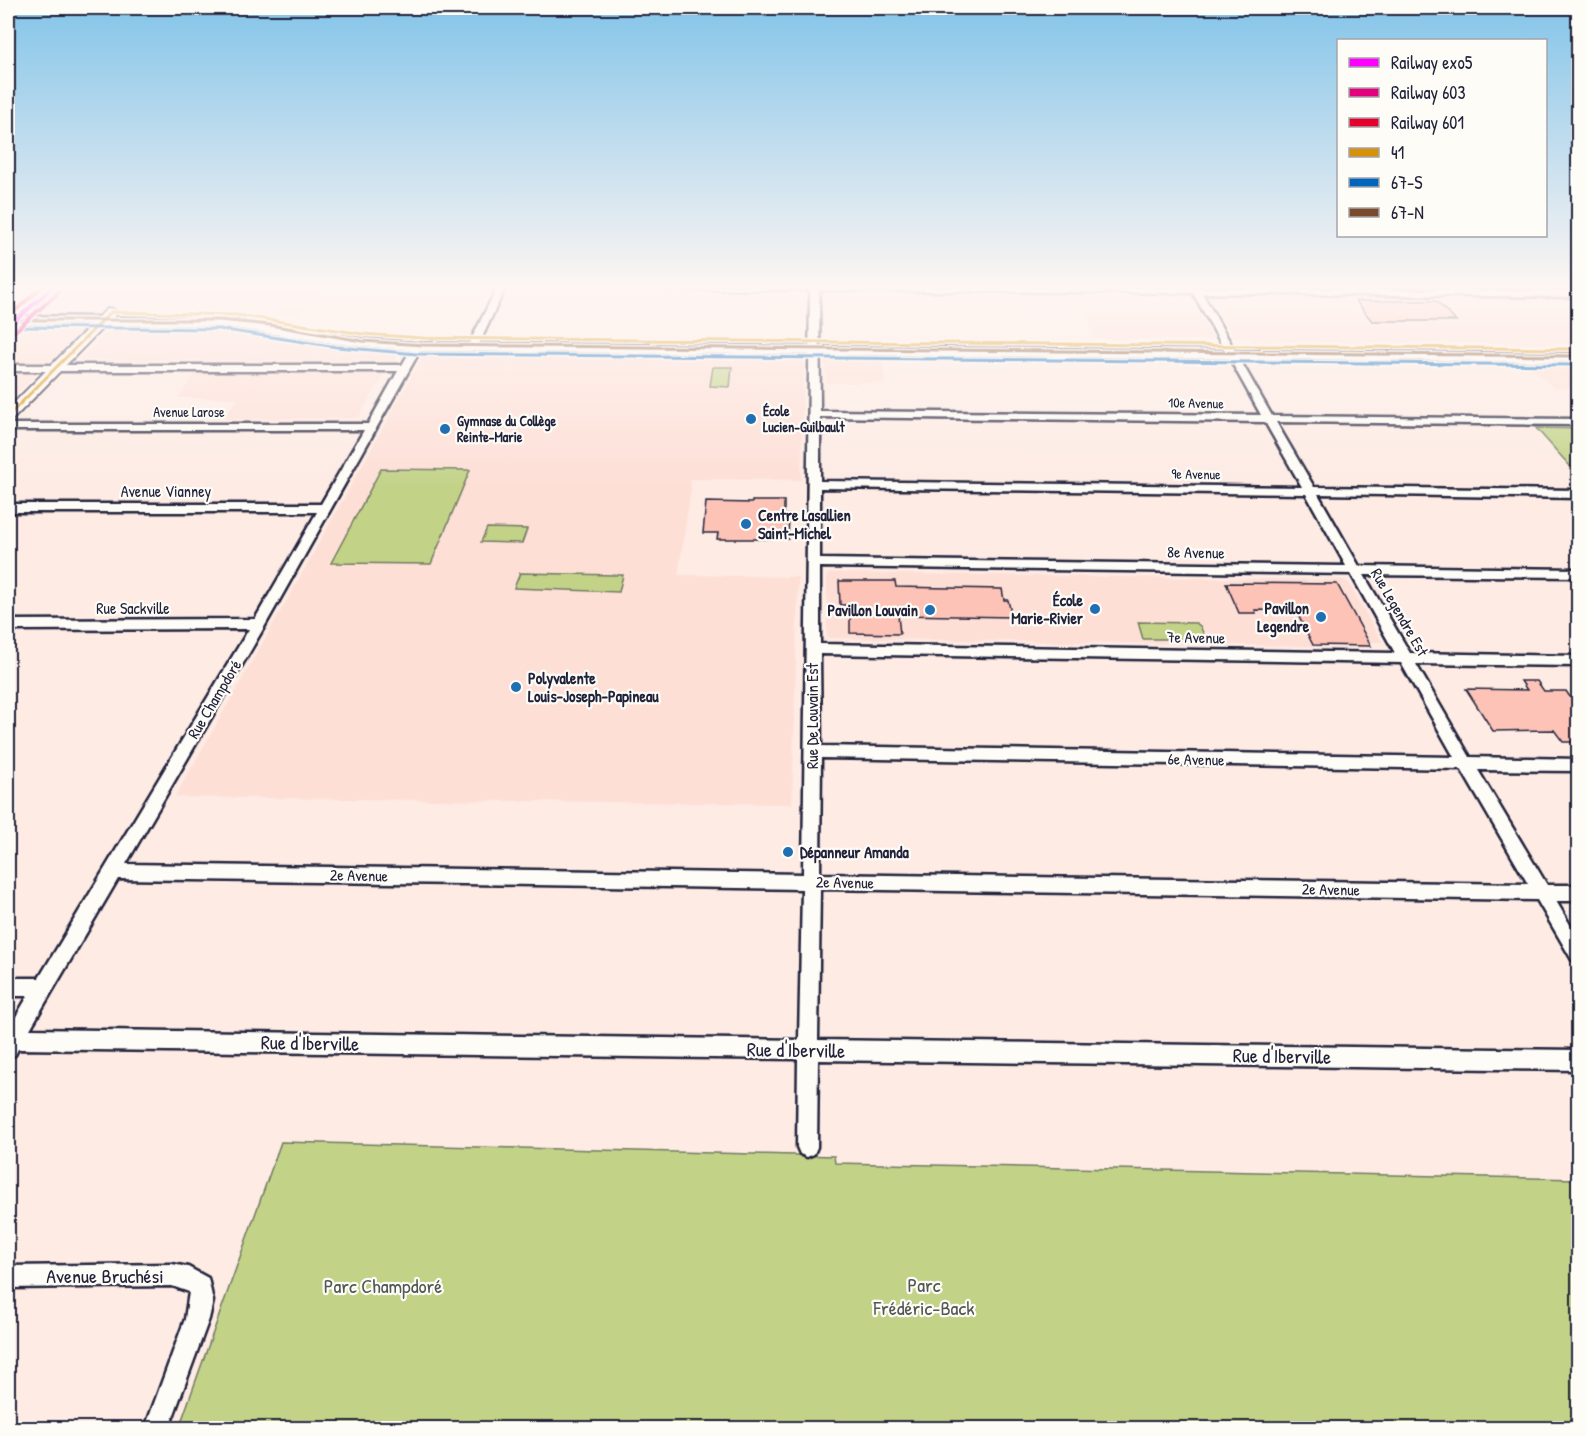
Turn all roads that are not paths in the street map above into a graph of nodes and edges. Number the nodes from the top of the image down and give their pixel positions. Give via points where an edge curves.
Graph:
1 (70, 353) edge
2 (413, 353) edge
3 (814, 353) edge
4 (1232, 353) edge
5 (1361, 353) edge
6 (1578, 358) edge
7 (8, 368) edge
8 (55, 368) junction
9 (404, 368) junction
10 (813, 414) junction
11 (8, 416) edge
12 (1269, 418) junction
13 (1578, 422) edge
14 (8, 427) edge
15 (371, 427) junction
16 (813, 484) junction
17 (1309, 490) junction
18 (1578, 494) edge
19 (8, 508) edge
20 (325, 508) junction
21 (814, 563) junction
22 (1356, 571) junction
23 (1578, 573) edge
24 (259, 624) junction
25 (8, 626) edge
26 (812, 649) junction
27 (1406, 659) junction
28 (1578, 661) edge
29 (813, 752) junction
30 (1466, 764) junction
31 (1578, 765) edge
32 (111, 871) junction
33 (810, 881) junction
34 (1542, 892) junction
35 (1578, 893) edge
36 (1578, 954) edge
37 (8, 987) edge
38 (43, 987) junction
39 (10, 1043) edge
40 (808, 1050) junction
41 (1578, 1060) edge
42 (807, 1147) dead end
43 (8, 1277) edge
44 (157, 1428) edge

1 - 8 street
2 - 9 street, Rue Champdoré
3 - 10 street, Rue De Louvain Est
4 - 12 street, Rue Legendre Est
5 - 6 main road
7 - 8 street
8 - 9 street
8 - 11 street
9 - 15 street, Rue Champdoré
10 - 12 street, 10e Avenue
10 - 16 street, Rue De Louvain Est
12 - 13 street, 10e Avenue
12 - 17 street, Rue Legendre Est
14 - 15 street, Avenue Larose
15 - 20 street, Rue Champdoré
16 - 17 street, 9e Avenue
16 - 21 street, Rue De Louvain Est
17 - 18 street, 9e Avenue
17 - 22 street, Rue Legendre Est
19 - 20 street, Avenue Vianney
20 - 24 street, Rue Champdoré
21 - 22 street, 8e Avenue
21 - 26 street, Rue De Louvain Est
22 - 23 street, 8e Avenue
22 - 27 street, Rue Legendre Est
24 - 25 street, Rue Sackville
24 - 32 street, Rue Champdoré
26 - 27 street, 7e Avenue
26 - 29 street, Rue De Louvain Est
27 - 28 street, 7e Avenue
27 - 30 street, Rue Legendre Est
29 - 30 street, 6e Avenue
29 - 33 street, Rue De Louvain Est
30 - 31 street, 6e Avenue
30 - 34 street, Rue Legendre Est
32 - 33 street, 2e Avenue
32 - 38 street, Rue Champdoré
33 - 34 street, 2e Avenue
33 - 40 street, Rue De Louvain Est
34 - 35 street, 2e Avenue
34 - 36 street, Rue Legendre Est
37 - 38 street
38 - 39 street, Rue Champdoré
39 - 40 street, Rue d'Iberville
40 - 41 street, Rue d'Iberville
40 - 42 street, Rue De Louvain Est
43 - 44 street, Avenue Bruchési via 172,1275 188,1278 200,1286 197,1319

